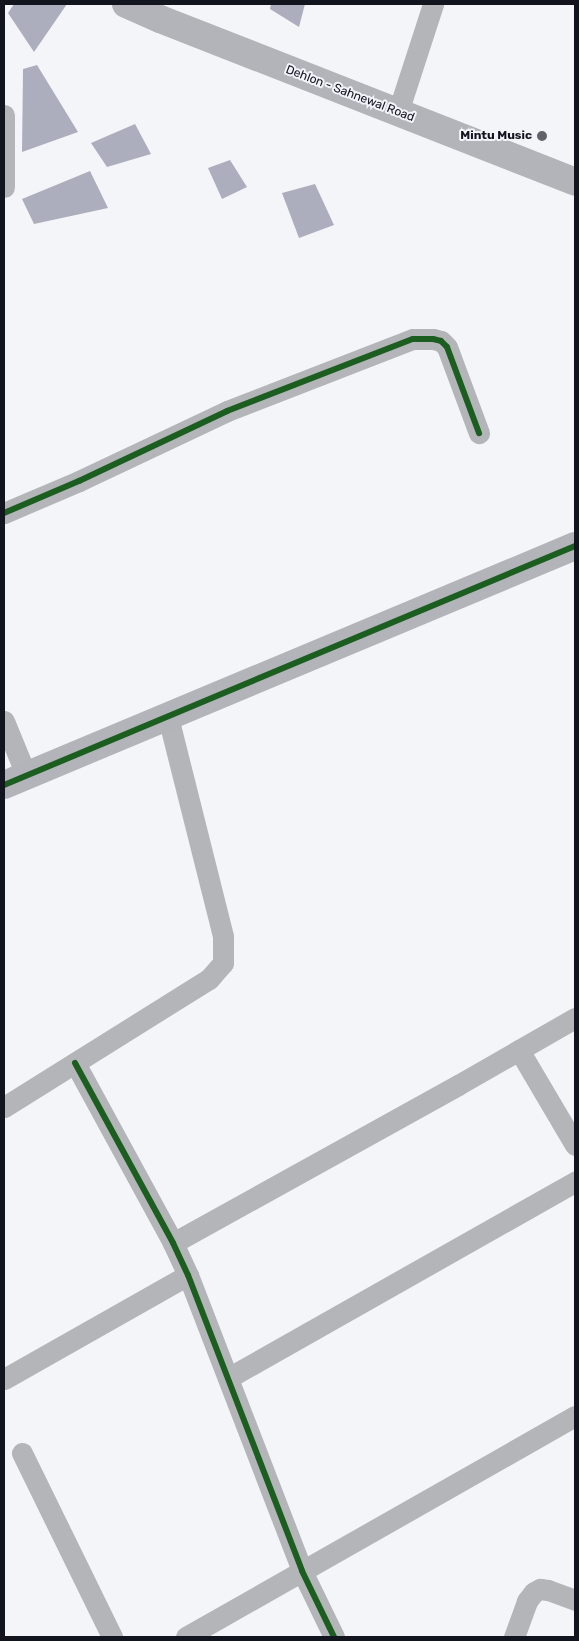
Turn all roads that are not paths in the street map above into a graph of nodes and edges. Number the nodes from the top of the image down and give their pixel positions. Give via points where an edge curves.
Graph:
1 (126, 4) edge
2 (433, 4) edge
3 (398, 112) junction
4 (4, 115) edge
5 (575, 182) edge
6 (4, 187) edge
7 (479, 433) dead end
8 (4, 512) edge
9 (575, 546) edge
10 (168, 717) junction
11 (4, 721) edge
12 (15, 781) edge
13 (575, 1018) edge
14 (520, 1050) junction
15 (75, 1063) junction
16 (4, 1107) edge
17 (575, 1146) edge
18 (575, 1182) edge
19 (173, 1243) junction
20 (188, 1275) junction
21 (228, 1378) junction
22 (4, 1379) edge
23 (575, 1416) edge
24 (22, 1453) dead end
25 (302, 1571) junction
26 (575, 1600) edge
27 (112, 1637) edge
28 (186, 1637) edge
29 (334, 1637) edge
30 (514, 1637) edge

1 - 3 street, Dehlon - Sahnewal Road
2 - 3 street
3 - 5 street, Dehlon - Sahnewal Road
4 - 6 street
7 - 8 street via 447,347 433,339 413,339 227,410 79,481
9 - 10 street
10 - 12 street
10 - 15 street via 223,936 224,963 210,979
11 - 12 street
13 - 14 street
14 - 17 street
14 - 19 street
15 - 16 street
15 - 19 street
18 - 21 street
19 - 20 street
20 - 21 street
20 - 22 street
21 - 25 street
23 - 25 street
24 - 27 street
25 - 28 street
25 - 29 street
26 - 30 street via 548,1590 534,1592 527,1601

